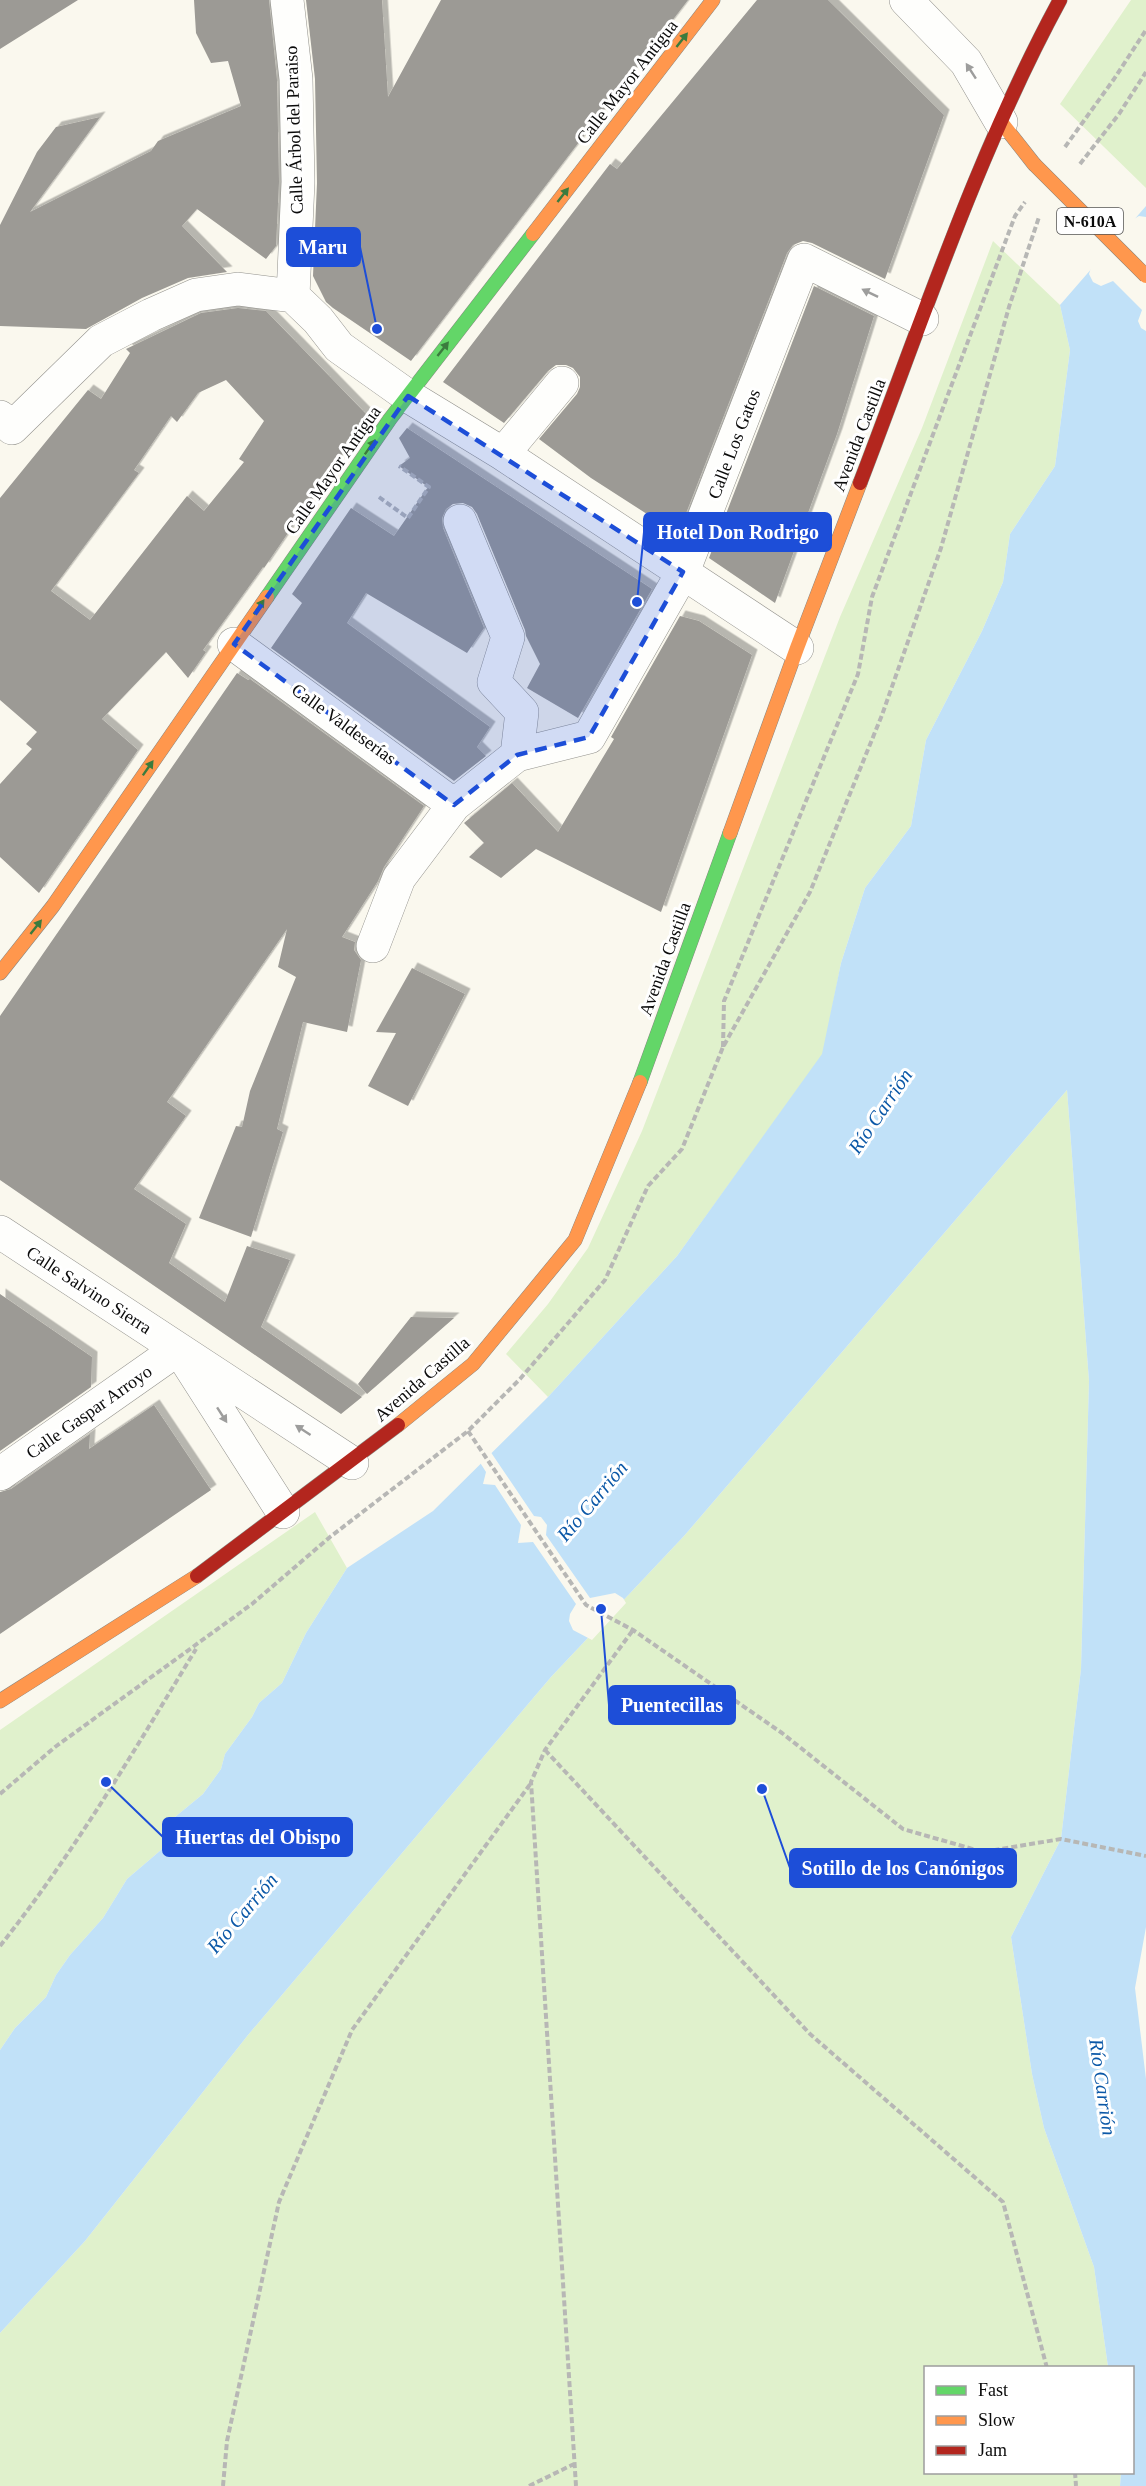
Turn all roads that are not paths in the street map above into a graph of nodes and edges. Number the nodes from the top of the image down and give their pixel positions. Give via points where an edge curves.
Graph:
1 (287, 0) edge
2 (713, 0) edge
3 (906, 0) edge
4 (1060, 0) edge
5 (1001, 122) junction
6 (1146, 276) edge
7 (292, 296) junction
8 (922, 319) junction
9 (562, 383) dead end
10 (408, 396) junction
11 (0, 417) edge
12 (503, 454) junction
13 (459, 521) dead end
14 (683, 572) junction
15 (234, 644) junction
16 (797, 648) junction
17 (517, 755) junction
18 (454, 805) junction
19 (373, 946) dead end
20 (0, 973) edge
21 (0, 1232) edge
22 (178, 1349) junction
23 (351, 1462) junction
24 (0, 1474) edge
25 (283, 1512) junction
26 (0, 1701) edge

1 - 7 street, Calle Árbol del Paraiso via 296,78 298,182
10 -> 2 main road, Calle Mayor Antigua
5 -> 3 street via 966,62
4 - 5 main road, Avenida Castilla via 1027,60
5 - 6 main road, N-610A, bridge via 1034,165
5 - 8 main road, Avenida Castilla
7 - 10 street via 339,347
7 - 11 street via 238,289 196,295 101,341 12,428
8 -> 14 street, Calle Los Gatos via 804,260
8 - 16 main road, Avenida Castilla
9 - 12 street
10 - 12 street
15 -> 10 main road, Calle Mayor Antigua
12 - 14 street
13 - 17 street via 508,637 494,682 522,712
14 - 16 street
14 - 17 street, Calle Los Gatos via 589,737
15 - 18 street, Calle Valdeserías
20 -> 15 main road, Calle Mayor Antigua via 53,906
16 - 23 main road, Avenida Castilla via 628,1116 575,1240 473,1364
17 - 18 street
18 - 19 street via 399,878
21 - 22 street, Calle Salvino Sierra
23 -> 22 street, Calle Salvino Sierra
22 - 24 street, Calle Gaspar Arroyo
22 -> 25 street, Calle Salvino Sierra
23 - 25 main road, Avenida Castilla
25 - 26 main road, Avenida Castilla via 192,1580

